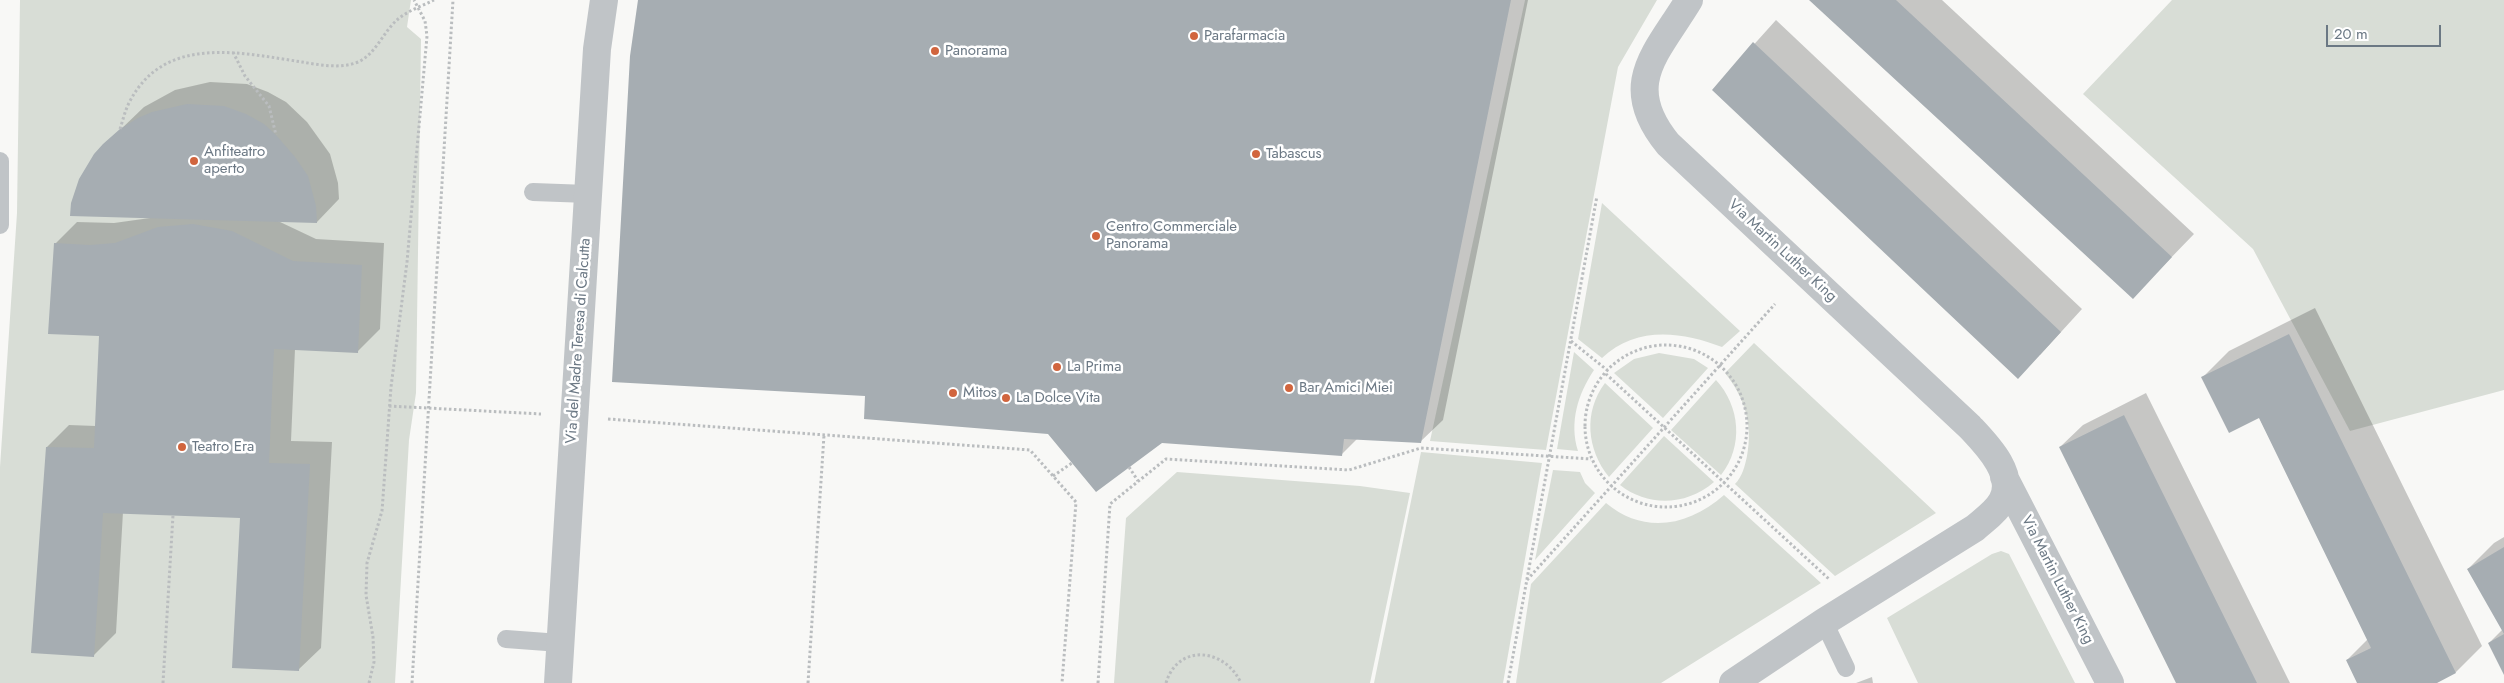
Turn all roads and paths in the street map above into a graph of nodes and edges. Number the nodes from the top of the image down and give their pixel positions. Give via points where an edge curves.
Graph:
1 (414, 0) edge
2 (434, 0) edge
3 (453, 0) edge
4 (604, 0) edge
5 (1689, 0) edge
6 (419, 7) junction
7 (233, 52) junction
8 (120, 129) dead end
9 (276, 135) dead end
10 (0, 161) edge
11 (533, 192) dead end
12 (588, 194) junction
13 (1597, 196) dead end
14 (0, 225) edge
15 (1776, 304) dead end
16 (1571, 342) junction
17 (1720, 366) junction
18 (1607, 370) junction
19 (390, 406) junction
20 (430, 408) junction
21 (549, 414) dead end
22 (598, 418) dead end
23 (1664, 427) junction
24 (824, 435) junction
25 (1549, 457) junction
26 (1591, 459) junction
27 (1072, 462) dead end
28 (1129, 467) dead end
29 (1053, 476) junction
30 (2004, 477) junction
31 (1138, 481) junction
32 (1725, 484) junction
33 (1611, 486) junction
34 (173, 515) dead end
35 (1527, 580) junction
36 (1834, 584) dead end
37 (1824, 622) junction
38 (506, 639) dead end
39 (560, 643) junction
40 (1846, 668) dead end
41 (163, 683) edge
42 (369, 683) edge
43 (412, 683) edge
44 (558, 683) edge
45 (808, 683) edge
46 (1062, 683) edge
47 (1098, 683) edge
48 (1166, 683) edge
49 (1241, 683) edge
50 (1508, 683) edge
51 (1733, 683) edge
52 (2110, 683) edge

1 - 6 path
2 - 6 path
3 - 20 path
4 - 12 street, Via del Madre Teresa di Calcutta via 597,49
5 - 30 street, Via Martin Luther King via 1647,70 1645,97 1660,133 1970,427 1996,459
6 - 7 path via 397,20 359,62 330,66
6 - 19 path via 427,36 407,262
7 - 8 path via 211,51 191,55 158,70 129,102
7 - 9 path via 245,76 269,106
10 - 14 lane
11 - 12 lane
12 - 39 street, Via del Madre Teresa di Calcutta
13 - 16 path
15 - 17 path
16 - 18 path
16 - 25 path
17 - 18 path via 1691,349 1657,345 1630,354
17 - 23 path
17 - 32 path via 1736,384 1747,418 1746,443
18 - 23 path via 1606,374
18 - 26 path via 1591,393 1587,406 1584,433
19 - 20 path
19 - 42 path via 382,511 367,563 366,595 374,662
20 - 21 path
20 - 43 path
22 - 24 path
23 - 32 path
23 - 33 path
24 - 29 path via 1030,450
24 - 45 path
25 - 26 path
25 - 31 path via 1421,448 1349,470 1166,459
25 - 35 path
26 - 33 path
27 - 29 path
28 - 31 path
29 - 46 path via 1076,502
30 - 37 street via 2003,500 1975,528
30 - 52 street, Via Martin Luther King
31 - 47 path via 1110,504
32 - 33 path via 1691,504 1667,507 1643,504
32 - 36 path
33 - 35 path
34 - 41 path
35 - 50 path
37 - 40 lane
37 - 51 street
38 - 39 lane
39 - 44 street, Via del Madre Teresa di Calcutta
48 - 49 path via 1176,666 1201,655 1214,656 1226,662 1236,671

